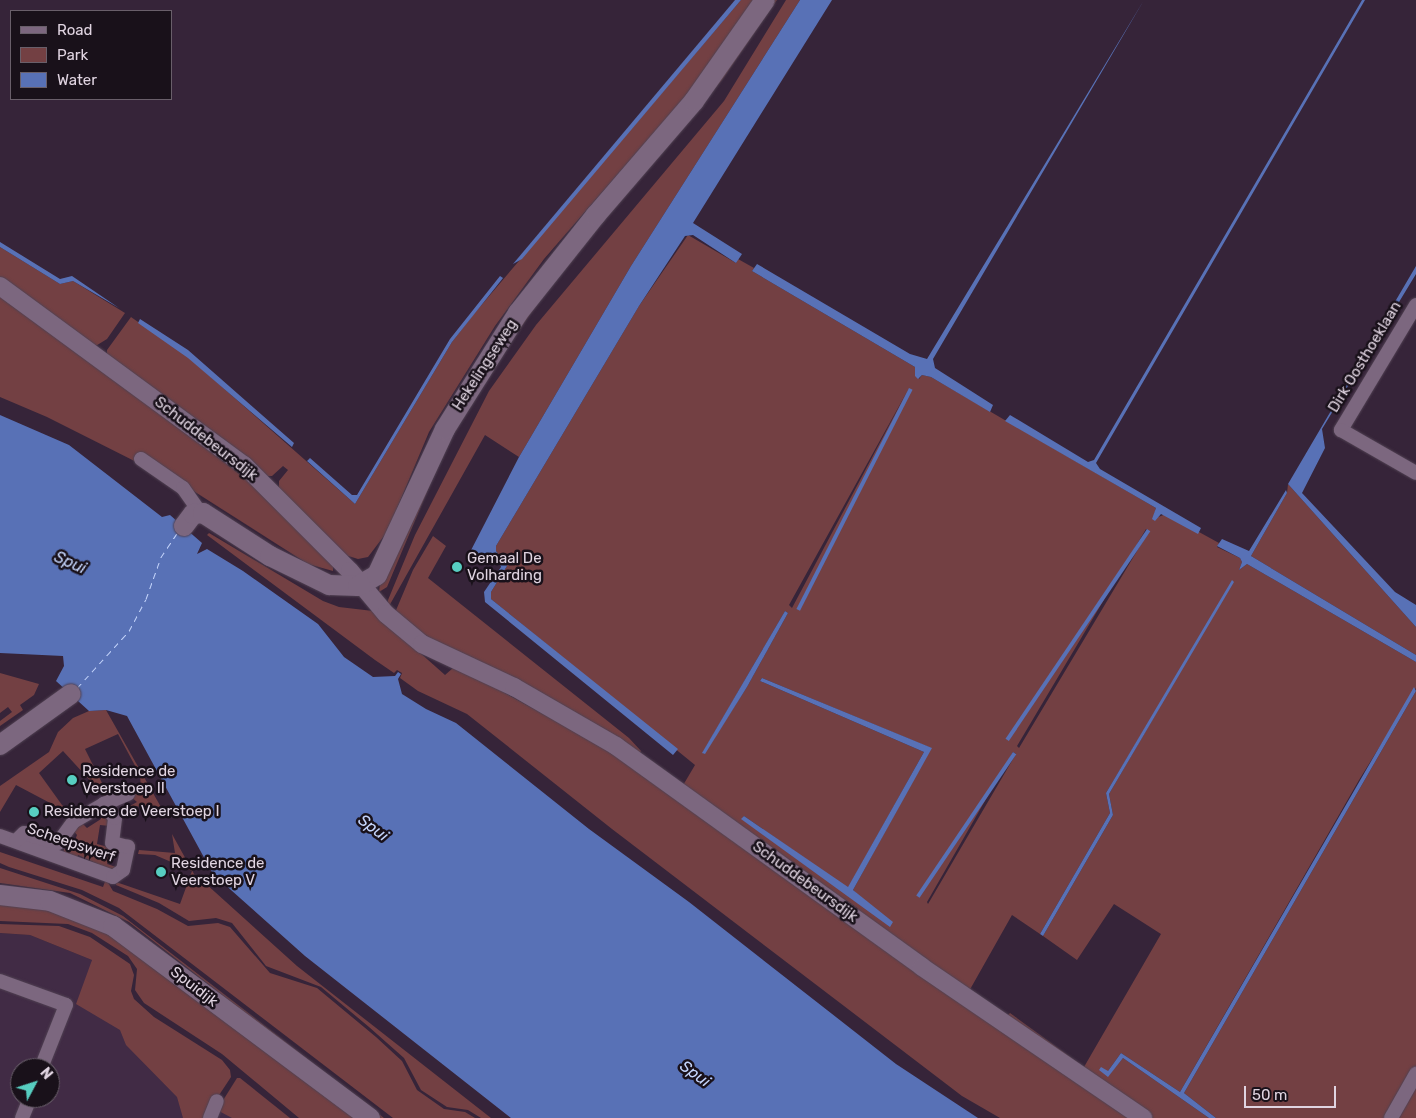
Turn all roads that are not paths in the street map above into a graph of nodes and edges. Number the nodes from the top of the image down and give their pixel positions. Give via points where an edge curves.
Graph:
1 (765, 0) edge
2 (0, 286) edge
3 (1416, 305) edge
4 (141, 459) dead end
5 (1416, 473) edge
6 (200, 512) junction
7 (184, 526) dead end
8 (363, 585) junction
9 (71, 694) dead end
10 (0, 745) edge
11 (128, 794) dead end
12 (104, 804) junction
13 (0, 836) edge
14 (16, 841) junction
15 (0, 895) edge
16 (0, 981) edge
17 (45, 1058) edge
18 (1416, 1074) edge
19 (217, 1101) dead end
20 (210, 1118) edge
21 (370, 1118) edge
22 (1143, 1118) edge
23 (1391, 1118) edge

1 - 8 main road, Hekelingseweg via 694,100 518,313 444,429 384,565
2 - 8 street, Schuddebeursdijk via 244,465
3 - 5 street, Dirk Oosthoeklaan via 1341,430
4 - 6 street via 183,488
6 - 7 main road
6 - 8 main road via 307,577 339,586
8 - 22 street, Schuddebeursdijk via 386,614 404,630 439,652 556,710 616,746 922,967
9 - 10 main road
11 - 12 street, Scheepswerf
12 - 14 street, Scheepswerf via 74,821 58,843 24,833
12 - 14 street, Scheepswerf via 115,818 112,843 128,847 123,870 113,877
13 - 14 street, Scheepswerf
15 - 21 main road, Spuidijk via 50,900 113,926
16 - 17 street via 66,1005
18 - 23 street
19 - 20 street

